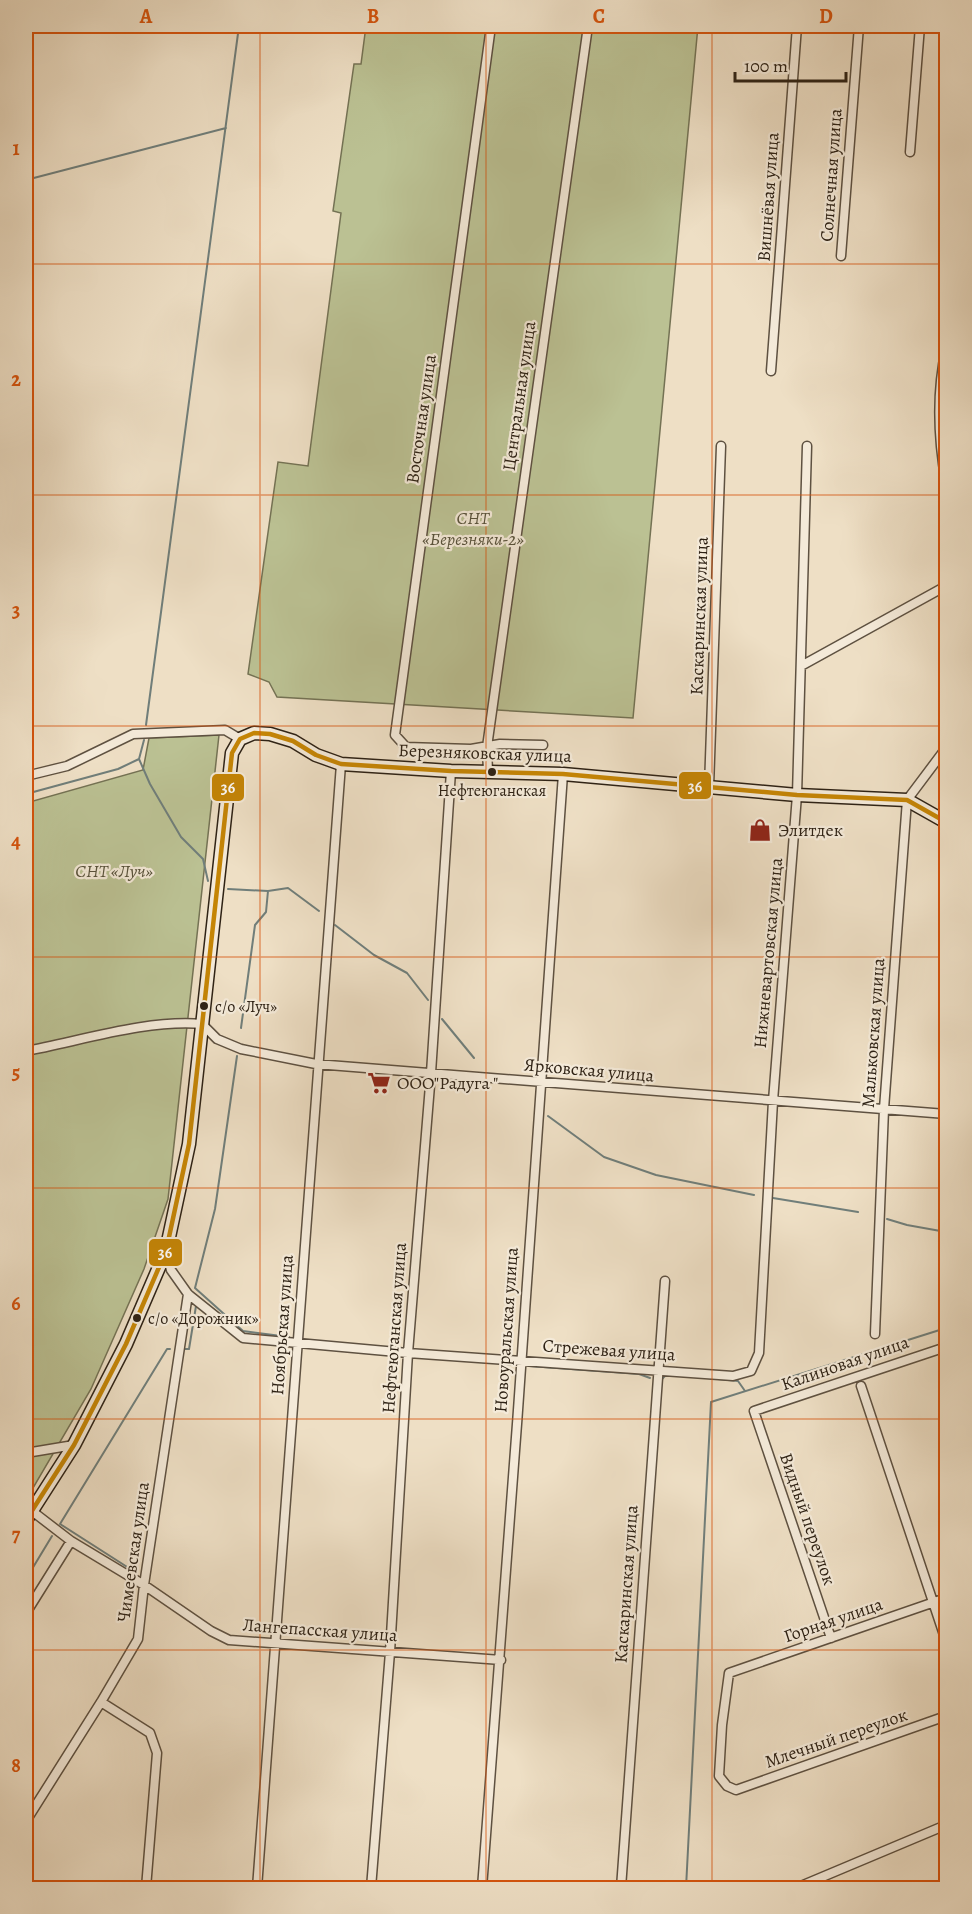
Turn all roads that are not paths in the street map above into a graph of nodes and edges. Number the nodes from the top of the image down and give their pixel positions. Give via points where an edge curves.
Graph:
1 (491, 26) edge
2 (588, 26) edge
3 (797, 26) edge
4 (859, 26) edge
5 (920, 26) edge
6 (910, 152) dead end
7 (842, 256) dead end
8 (946, 349) edge
9 (771, 371) dead end
10 (722, 446) dead end
11 (807, 446) dead end
12 (946, 483) edge
13 (946, 586) edge
14 (801, 666) junction
15 (240, 739) junction
16 (543, 745) dead end
17 (486, 747) junction
18 (946, 748) edge
19 (340, 764) junction
20 (451, 771) junction
21 (488, 772) junction
22 (563, 774) junction
23 (26, 776) edge
24 (709, 787) junction
25 (797, 795) junction
26 (907, 800) junction
27 (946, 822) edge
28 (202, 1024) junction
29 (26, 1051) edge
30 (316, 1064) junction
31 (431, 1073) junction
32 (540, 1083) junction
33 (773, 1101) junction
34 (884, 1109) junction
35 (946, 1114) edge
36 (166, 1251) junction
37 (665, 1281) dead end
38 (188, 1294) junction
39 (875, 1334) dead end
40 (298, 1344) junction
41 (946, 1347) edge
42 (408, 1353) junction
43 (520, 1360) junction
44 (658, 1371) junction
45 (732, 1376) joint
46 (861, 1386) dead end
47 (754, 1411) joint
48 (74, 1445) junction
49 (26, 1453) edge
50 (29, 1516) edge
51 (71, 1541) junction
52 (144, 1585) junction
53 (946, 1598) edge
54 (934, 1602) junction
55 (26, 1613) edge
56 (831, 1638) junction
57 (946, 1641) edge
58 (276, 1644) junction
59 (390, 1652) junction
60 (501, 1660) junction
61 (101, 1702) junction
62 (946, 1716) edge
63 (736, 1790) joint
64 (26, 1821) edge
65 (946, 1825) edge
66 (146, 1888) edge
67 (257, 1888) edge
68 (370, 1888) edge
69 (482, 1888) edge
70 (621, 1888) edge
71 (796, 1888) edge

1 - 17 street, Восточная улица via 394,735 406,747
2 - 17 street, Центральная улица
3 - 9 street, Вишнёвая улица
4 - 7 street, Солнечная улица
5 - 6 street
8 - 12 street via 939,422
10 - 24 street, Каскаринская улица
11 - 14 street, Нижневартовская улица
13 - 14 street
14 - 25 street, Нижневартовская улица
15 - 19 street, Березняковская улица via 254,733 270,734
15 - 23 street via 225,730 133,734 67,766
15 - 28 street via 232,753
16 - 17 street, Восточная улица
17 - 21 street, Центральная улица
18 - 26 street
19 - 20 street, Березняковская улица
19 - 30 street, Ноябрьская улица
20 - 21 street, Березняковская улица
20 - 31 street, Нефтеюганская улица
21 - 22 street, Березняковская улица
22 - 24 street, Березняковская улица
22 - 32 street, Новоуральская улица
24 - 25 street, Березняковская улица
25 - 26 street, Березняковская улица
25 - 33 street, Нижневартовская улица
26 - 27 street, Березняковская улица
26 - 34 street, Мальковская улица
28 - 29 street via 150,1026
28 - 30 street, Ярковская улица via 217,1039 241,1049
28 - 36 street via 189,1144
30 - 31 street, Ярковская улица
30 - 40 street, Ноябрьская улица
31 - 32 street, Ярковская улица
31 - 42 street, Нефтеюганская улица
32 - 33 street, Ярковская улица
32 - 43 street, Новоуральская улица
33 - 34 street, Ярковская улица
33 - 45 street, Нижневартовская улица via 759,1353 751,1371
34 - 35 street, Ярковская улица
34 - 39 street, Мальковская улица
36 - 38 street, Стрежевая улица via 171,1270
36 - 48 street via 126,1344
37 - 44 street, Каскаринская улица
38 - 40 street, Стрежевая улица via 243,1338
38 - 52 street, Чимеевская улица
40 - 42 street, Стрежевая улица
40 - 58 street, Ноябрьская улица
41 - 47 street, Калиновая улица
42 - 43 street, Стрежевая улица
42 - 59 street, Нефтеюганская улица
43 - 44 street, Стрежевая улица
43 - 60 street, Новоуральская улица
44 - 45 street, Стрежевая улица
44 - 70 street, Каскаринская улица
46 - 54 street
47 - 56 street, Видный переулок
48 - 49 street
48 - 50 street
50 - 51 street, Лангепасская улица
51 - 52 street, Лангепасская улица
51 - 55 street
52 - 58 street, Лангепасская улица via 229,1640
52 - 61 street, Чимеевская улица via 138,1639
53 - 54 street, Горная улица
54 - 56 street, Горная улица
54 - 57 street
56 - 63 street, Горная улица via 729,1672 719,1776
58 - 59 street, Лангепасская улица
58 - 67 street, Ноябрьская улица
59 - 60 street, Лангепасская улица
59 - 68 street, Нефтеюганская улица
60 - 69 street, Новоуральская улица
61 - 64 street, Чимеевская улица
61 - 66 street via 150,1732 157,1753
62 - 63 street, Млечный переулок
65 - 71 street

